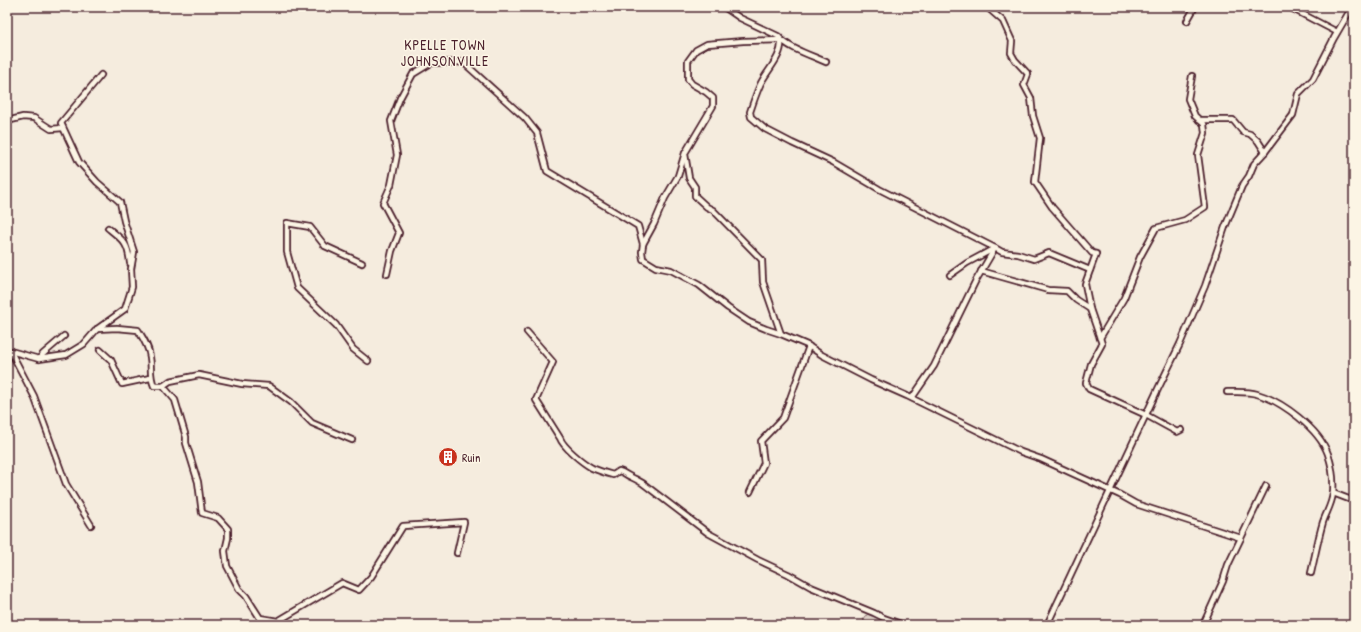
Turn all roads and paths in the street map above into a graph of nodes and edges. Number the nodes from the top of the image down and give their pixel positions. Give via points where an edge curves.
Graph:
1 (724, 7) edge
2 (987, 7) edge
3 (1195, 7) edge
4 (1289, 7) edge
5 (1352, 7) edge
6 (1187, 21) dead end
7 (1337, 32) junction
8 (781, 40) junction
9 (826, 62) dead end
10 (101, 75) dead end
11 (1192, 76) dead end
12 (1199, 120) junction
13 (7, 121) edge
14 (63, 128) junction
15 (1265, 152) junction
16 (685, 153) junction
17 (108, 228) dead end
18 (643, 244) junction
19 (995, 248) junction
20 (362, 263) dead end
21 (131, 269) junction
22 (1090, 270) junction
23 (981, 271) junction
24 (386, 274) dead end
25 (950, 275) dead end
26 (1090, 309) junction
27 (98, 329) junction
28 (527, 332) dead end
29 (781, 334) junction
30 (64, 336) dead end
31 (1100, 338) junction
32 (809, 346) junction
33 (100, 350) dead end
34 (8, 351) edge
35 (39, 359) junction
36 (368, 362) dead end
37 (150, 378) junction
38 (163, 386) junction
39 (1227, 392) dead end
40 (912, 398) junction
41 (1146, 415) junction
42 (1181, 430) dead end
43 (352, 440) dead end
44 (1266, 486) dead end
45 (1110, 491) junction
46 (750, 492) dead end
47 (1333, 493) junction
48 (1354, 501) edge
49 (91, 525) dead end
50 (1241, 538) junction
51 (457, 553) dead end
52 (1311, 573) dead end
53 (904, 625) edge
54 (1046, 625) edge
55 (1203, 625) edge

1 - 8 street
2 - 22 street via 1003,21 1012,41 1011,53 1028,74 1024,85 1031,98 1032,116 1040,138 1035,182 1052,207 1092,253 1096,254
3 - 6 street
4 - 7 street
5 - 7 street
7 - 15 street via 1313,79 1298,94 1293,114
8 - 9 street
8 - 16 street via 707,44 696,50 688,61 688,79 713,98 713,106
8 - 19 street via 782,45 760,84 750,112 755,121 765,129
10 - 14 street via 61,122
11 - 12 street via 1188,99
12 - 15 street via 1233,120 1243,132 1258,141
12 - 31 street via 1204,124 1205,133 1198,155 1205,207 1185,220 1156,228 1140,257 1124,298
13 - 14 street via 23,117 34,118 51,129
14 - 21 street via 79,162 120,202 134,252
15 - 41 street via 1254,164 1242,186 1224,227 1202,294
16 - 18 street via 678,176
16 - 29 street via 690,178 695,187 695,196 713,210 762,260 763,282
17 - 21 street via 128,249
18 - 24 street via 638,226 547,171 537,133 526,118 462,62 432,63 413,74 391,121 397,155 391,185 383,203 399,233
18 - 29 street via 644,259 656,267 671,270 699,285 749,322
19 - 22 street via 1034,259 1049,253
19 - 23 street
19 - 25 street
20 - 36 street via 326,246 310,228 287,223 286,252 297,288 336,324 353,349
21 - 27 street via 132,287 125,308
22 - 26 street via 1085,284
23 - 26 street via 1048,290 1067,291
23 - 40 street via 934,366
26 - 31 street
27 - 35 street via 84,344 66,355
27 - 37 street via 138,330 150,356
28 - 53 street via 553,362 536,400 562,443 578,458 592,468 613,476 618,471 641,481 708,533 758,560 811,587
29 - 32 street
30 - 35 street
31 - 41 street via 1102,344 1090,364 1086,383 1089,389
32 - 40 street via 822,355
32 - 46 street via 783,418 761,441 764,463
33 - 37 street via 111,360 122,384
34 - 35 street
34 - 49 street via 34,396 66,484
37 - 38 street via 154,386
38 - 43 street via 170,381 199,375 242,384 269,386 291,402 312,424
38 - 51 street via 175,400 198,482 202,513 218,518 228,530 225,551 227,566 239,589 260,618 278,621 342,583 359,590 371,577 403,526 464,522
39 - 47 street via 1248,392 1266,397 1292,412 1308,426 1322,442 1328,454
40 - 45 street via 1021,452
41 - 42 street via 1177,432
41 - 45 street
44 - 50 street
45 - 50 street via 1136,504
45 - 54 street
47 - 48 street
47 - 52 street via 1319,536
50 - 55 street

